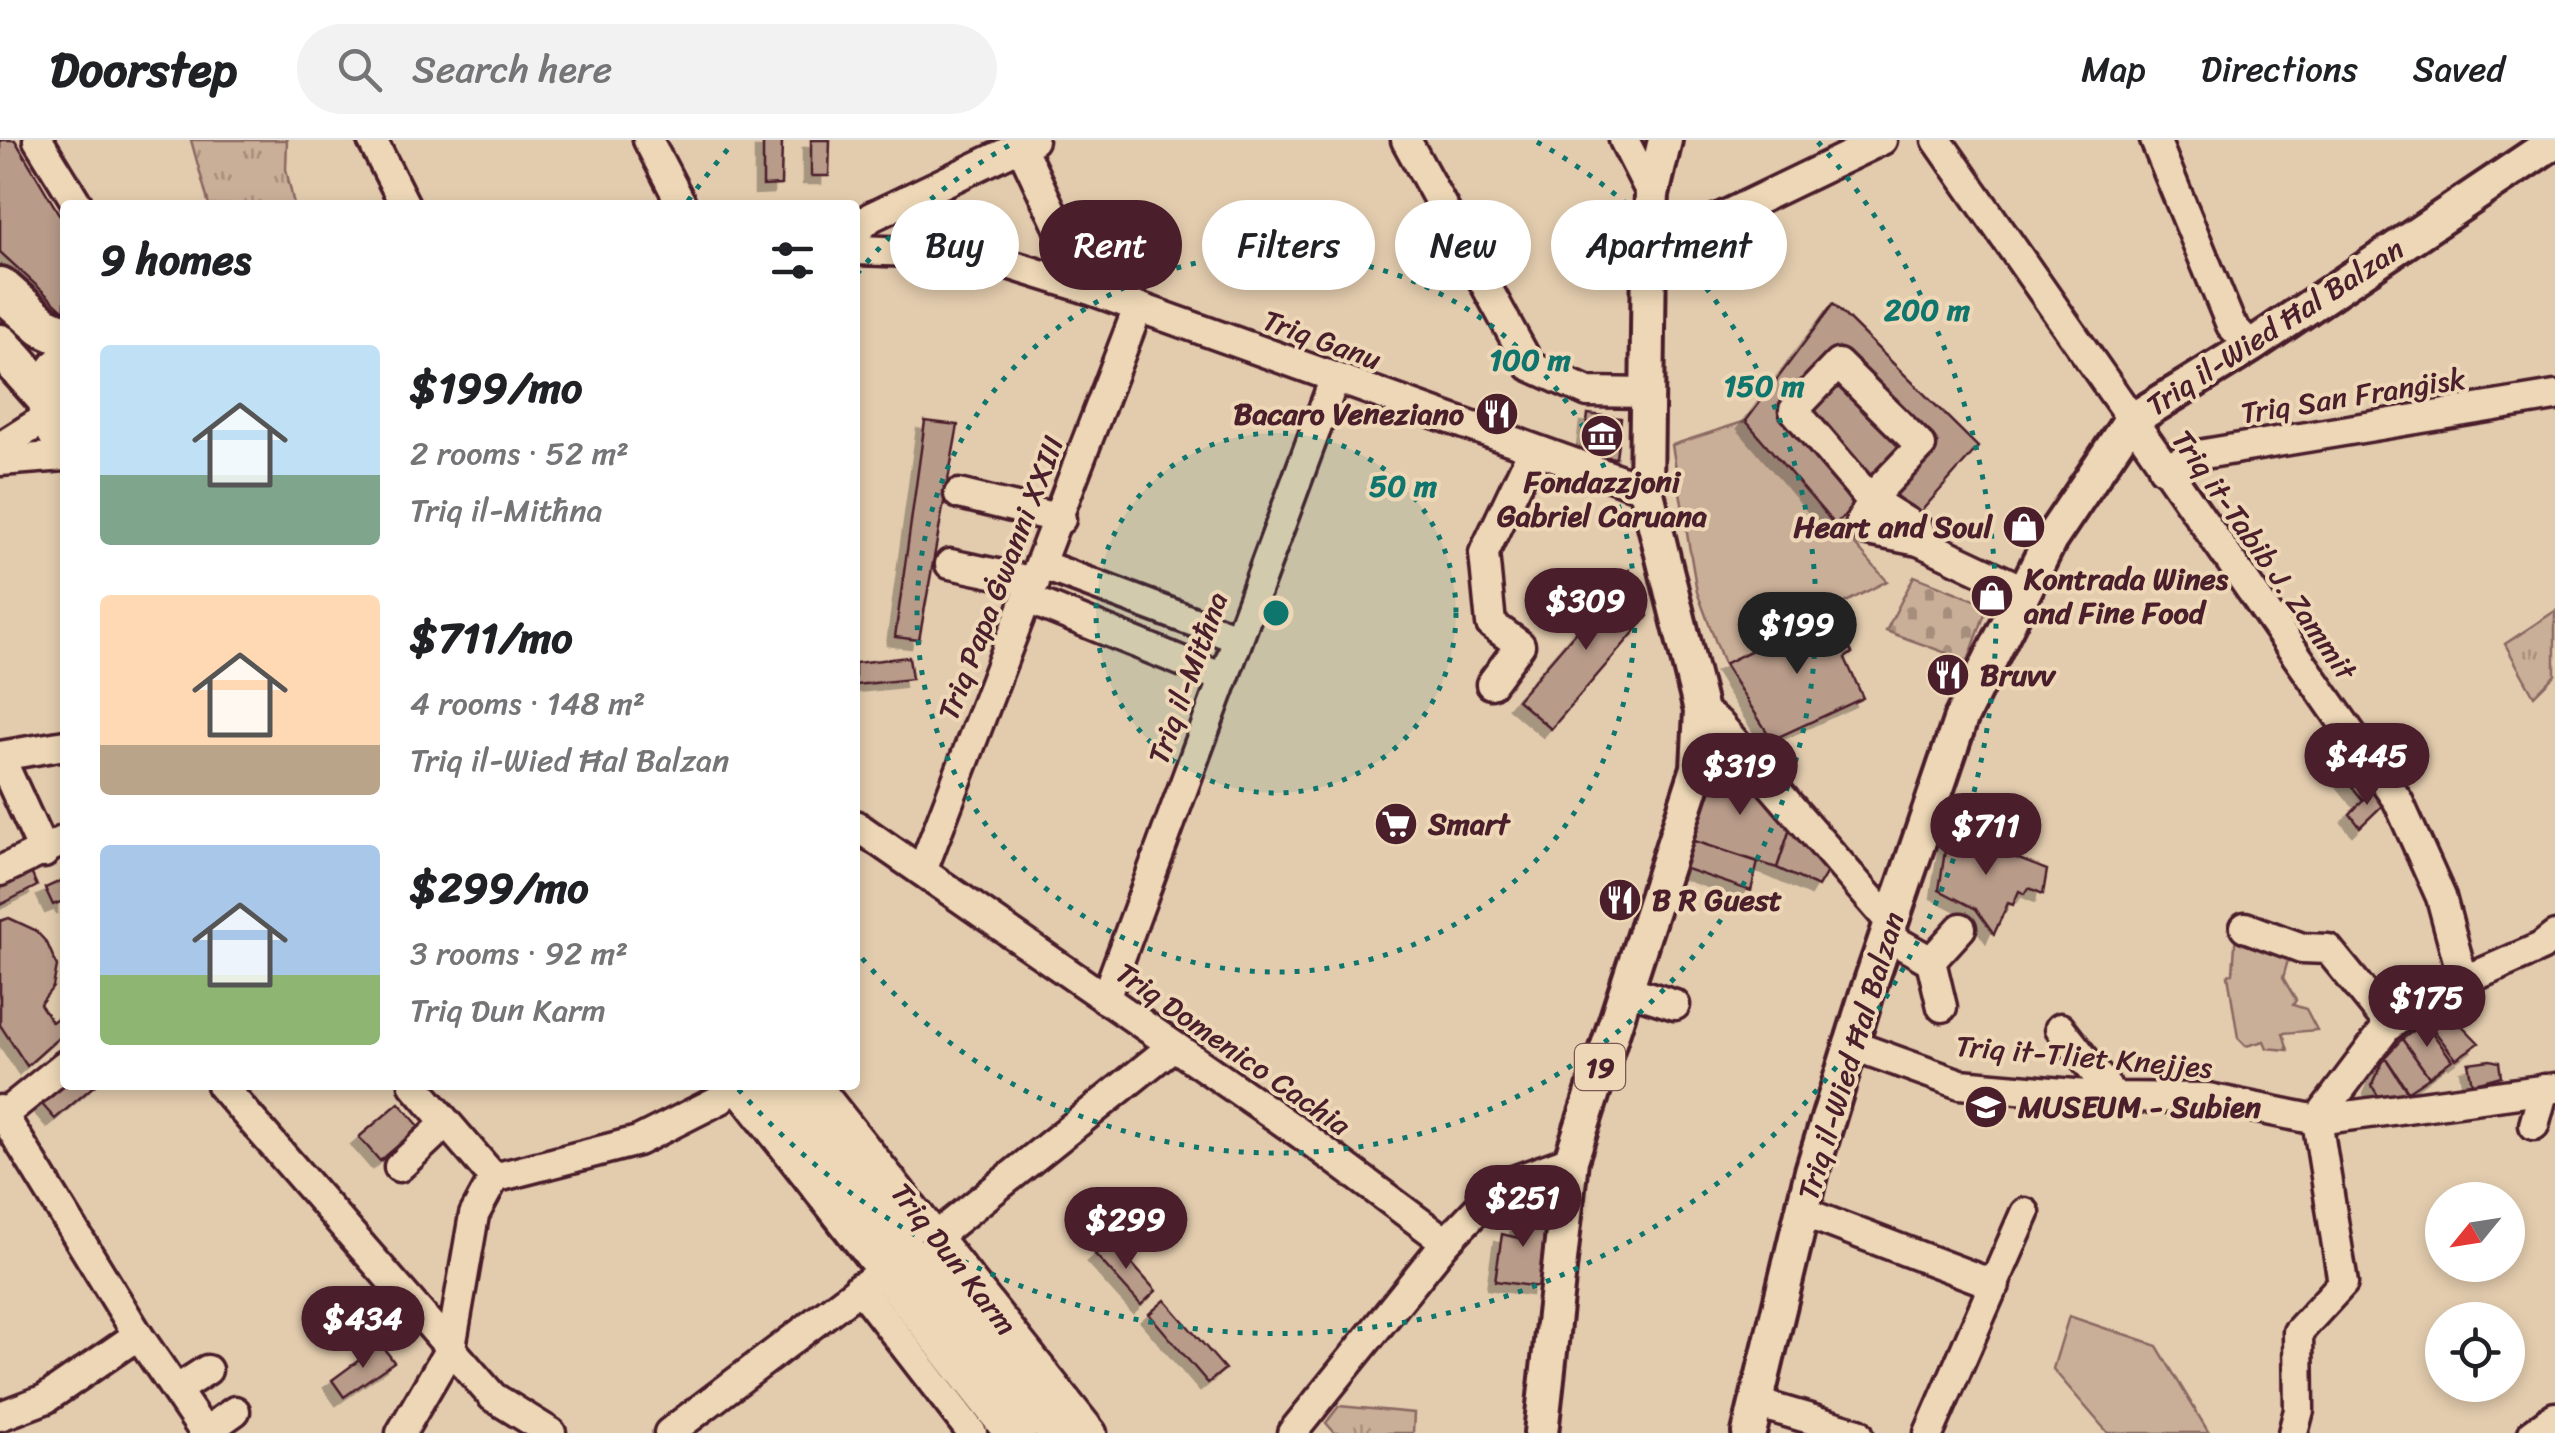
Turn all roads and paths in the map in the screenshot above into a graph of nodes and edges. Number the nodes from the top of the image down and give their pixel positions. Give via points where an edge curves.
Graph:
1 (38, 140) edge
2 (372, 140) edge
3 (648, 140) edge
4 (1406, 140) edge
5 (1624, 140) edge
6 (1665, 140) edge
7 (1882, 140) edge
8 (1937, 140) edge
9 (2155, 140) edge
10 (2555, 141) edge
11 (1024, 142) edge
12 (2531, 149) edge
13 (1652, 195) junction
14 (75, 200) edge
15 (402, 200) edge
16 (679, 200) edge
17 (1049, 200) edge
18 (1652, 200) edge
19 (1757, 200) edge
20 (860, 227) edge
21 (860, 250) edge
22 (1039, 273) edge
23 (0, 288) edge
24 (1093, 290) edge
25 (1648, 290) edge
26 (1138, 308) junction
27 (60, 334) edge
28 (0, 345) edge
29 (2250, 346) junction
30 (60, 369) edge
31 (1334, 380) junction
32 (1647, 393) junction
33 (2555, 396) edge
34 (54, 419) edge
35 (2130, 421) junction
36 (0, 446) edge
37 (1533, 450) junction
38 (60, 456) edge
39 (0, 461) edge
40 (2164, 468) junction
41 (1646, 489) junction
42 (959, 494) dead end
43 (1867, 506) junction
44 (1061, 520) junction
45 (950, 564) dead end
46 (1035, 582) junction
47 (2024, 591) junction
48 (1237, 638) junction
49 (1223, 678) junction
50 (1491, 684) dead end
51 (1701, 711) junction
52 (60, 749) edge
53 (0, 756) edge
54 (860, 828) edge
55 (54, 846) edge
56 (922, 871) junction
57 (0, 872) edge
58 (2245, 927) dead end
59 (1961, 928) dead end
60 (1890, 930) junction
61 (2555, 936) edge
62 (1932, 961) junction
63 (2462, 979) junction
64 (1625, 988) junction
65 (1105, 999) junction
66 (1675, 1004) dead end
67 (1942, 1007) dead end
68 (2390, 1025) junction
69 (2060, 1028) dead end
70 (1850, 1044) junction
71 (1173, 1046) junction
72 (60, 1069) edge
73 (2550, 1089) edge
74 (225, 1090) edge
75 (418, 1090) edge
76 (818, 1090) edge
77 (744, 1093) edge
78 (2114, 1097) junction
79 (2, 1112) edge
80 (2317, 1120) junction
81 (446, 1124) junction
82 (2534, 1125) dead end
83 (1570, 1160) junction
84 (399, 1167) dead end
85 (494, 1178) junction
86 (1802, 1212) junction
87 (2025, 1213) dead end
88 (1446, 1242) junction
89 (899, 1261) junction
90 (1995, 1285) junction
91 (138, 1335) junction
92 (451, 1347) junction
93 (208, 1370) dead end
94 (176, 1390) junction
95 (235, 1411) dead end
96 (0, 1416) edge
97 (2555, 1417) edge
98 (1753, 1418) edge
99 (204, 1433) edge
100 (402, 1433) edge
101 (551, 1433) edge
102 (669, 1433) edge
103 (972, 1433) edge
104 (1016, 1433) edge
105 (1058, 1433) edge
106 (1092, 1433) edge
107 (1292, 1433) edge
108 (1541, 1433) edge
109 (1858, 1433) edge
110 (1929, 1433) edge
111 (2293, 1433) edge
112 (2533, 1433) edge

1 - 14 street
2 - 15 street
3 - 16 street
4 - 32 street via 1530,366 1588,392
5 - 13 street
6 - 13 main road, 19
7 - 19 street
8 - 35 street, Triq it-Tabib J. Zammit
9 - 29 street via 2231,324
10 - 12 main road, Triq il-Wied Ħal Balzan
11 - 17 street
11 - 20 street
12 - 29 main road, Triq il-Wied Ħal Balzan
13 - 18 main road, 19
21 - 22 street, Triq Ganu via 976,254
23 - 27 highway
24 - 26 street, Triq Ganu
25 - 32 main road, 19
26 - 31 street, Triq Ganu
26 - 44 street, Triq Papa Ġwanni XXIII
28 - 34 highway
29 - 35 main road, Triq il-Wied Ħal Balzan
30 - 34 highway via 52,378
31 - 37 street, Triq Ganu
31 - 48 street, Triq il-Mitħna
32 - 41 main road, 19
33 - 40 street, Triq San Franġisk via 2198,455
34 - 36 street
35 - 40 street, Triq it-Tabib J. Zammit
35 - 47 main road, Triq il-Wied Ħal Balzan
37 - 41 street, Triq Ganu
37 - 50 street via 1484,553 1491,624 1520,644
38 - 39 street
40 - 63 street, Triq it-Tabib J. Zammit via 2398,801 2441,897
41 - 51 main road, 19
42 - 44 street
43 - 43 street via 1794,410 1838,364 1921,446
43 - 47 street via 1861,520 1868,531 1919,540
44 - 46 street, Triq Papa Ġwanni XXIII
45 - 46 street
46 - 48 street
46 - 49 street
46 - 56 street, Triq Papa Ġwanni XXIII
47 - 60 main road, Triq il-Wied Ħal Balzan via 1961,718
48 - 49 street, Triq il-Mitħna
49 - 65 street, Triq il-Mitħna
51 - 60 street via 1718,722
51 - 64 main road, 19 via 1698,768
52 - 53 street
53 - 55 street
54 - 56 street, Triq Domenico Cachia
55 - 57 street
56 - 65 street, Triq Domenico Cachia
58 - 68 street via 2302,948 2328,949
59 - 62 street
60 - 62 street
60 - 70 main road, Triq il-Wied Ħal Balzan
61 - 63 street
62 - 67 street
63 - 68 street
64 - 66 street
64 - 83 main road, 19
65 - 71 street, Triq Domenico Cachia
68 - 80 street
69 - 78 street
70 - 78 street, Triq it-Tliet Knejjes via 1960,1084
70 - 86 main road, Triq il-Wied Ħal Balzan
71 - 88 street, Triq Domenico Cachia
71 - 89 street
72 - 79 street
73 - 80 street, Triq it-Tliet Knejjes
73 - 82 street
74 - 92 street
75 - 81 street
76 - 89 street, Triq Dun Karm
77 - 85 street via 638,1140
77 - 89 highway, Triq Dun Karm
78 - 80 street, Triq it-Tliet Knejjes via 2208,1098
79 - 91 street
80 - 111 street via 2343,1283 2298,1332
81 - 84 street
81 - 85 street
83 - 88 street via 1500,1186
83 - 108 main road, 19
85 - 92 street via 474,1214
86 - 90 street
86 - 98 main road, Triq il-Wied Ħal Balzan
87 - 90 street
88 - 107 street
89 - 102 street
89 - 103 street, Triq Dun Karm
89 - 104 highway, Triq Dun Karm
89 - 105 highway, Triq Dun Karm
89 - 106 street, Triq Dun Karm
90 - 110 street
91 - 94 street
91 - 96 street via 45,1399
92 - 100 street
92 - 101 street via 492,1396
93 - 94 street
94 - 99 street
95 - 99 street
97 - 112 street
98 - 109 street

